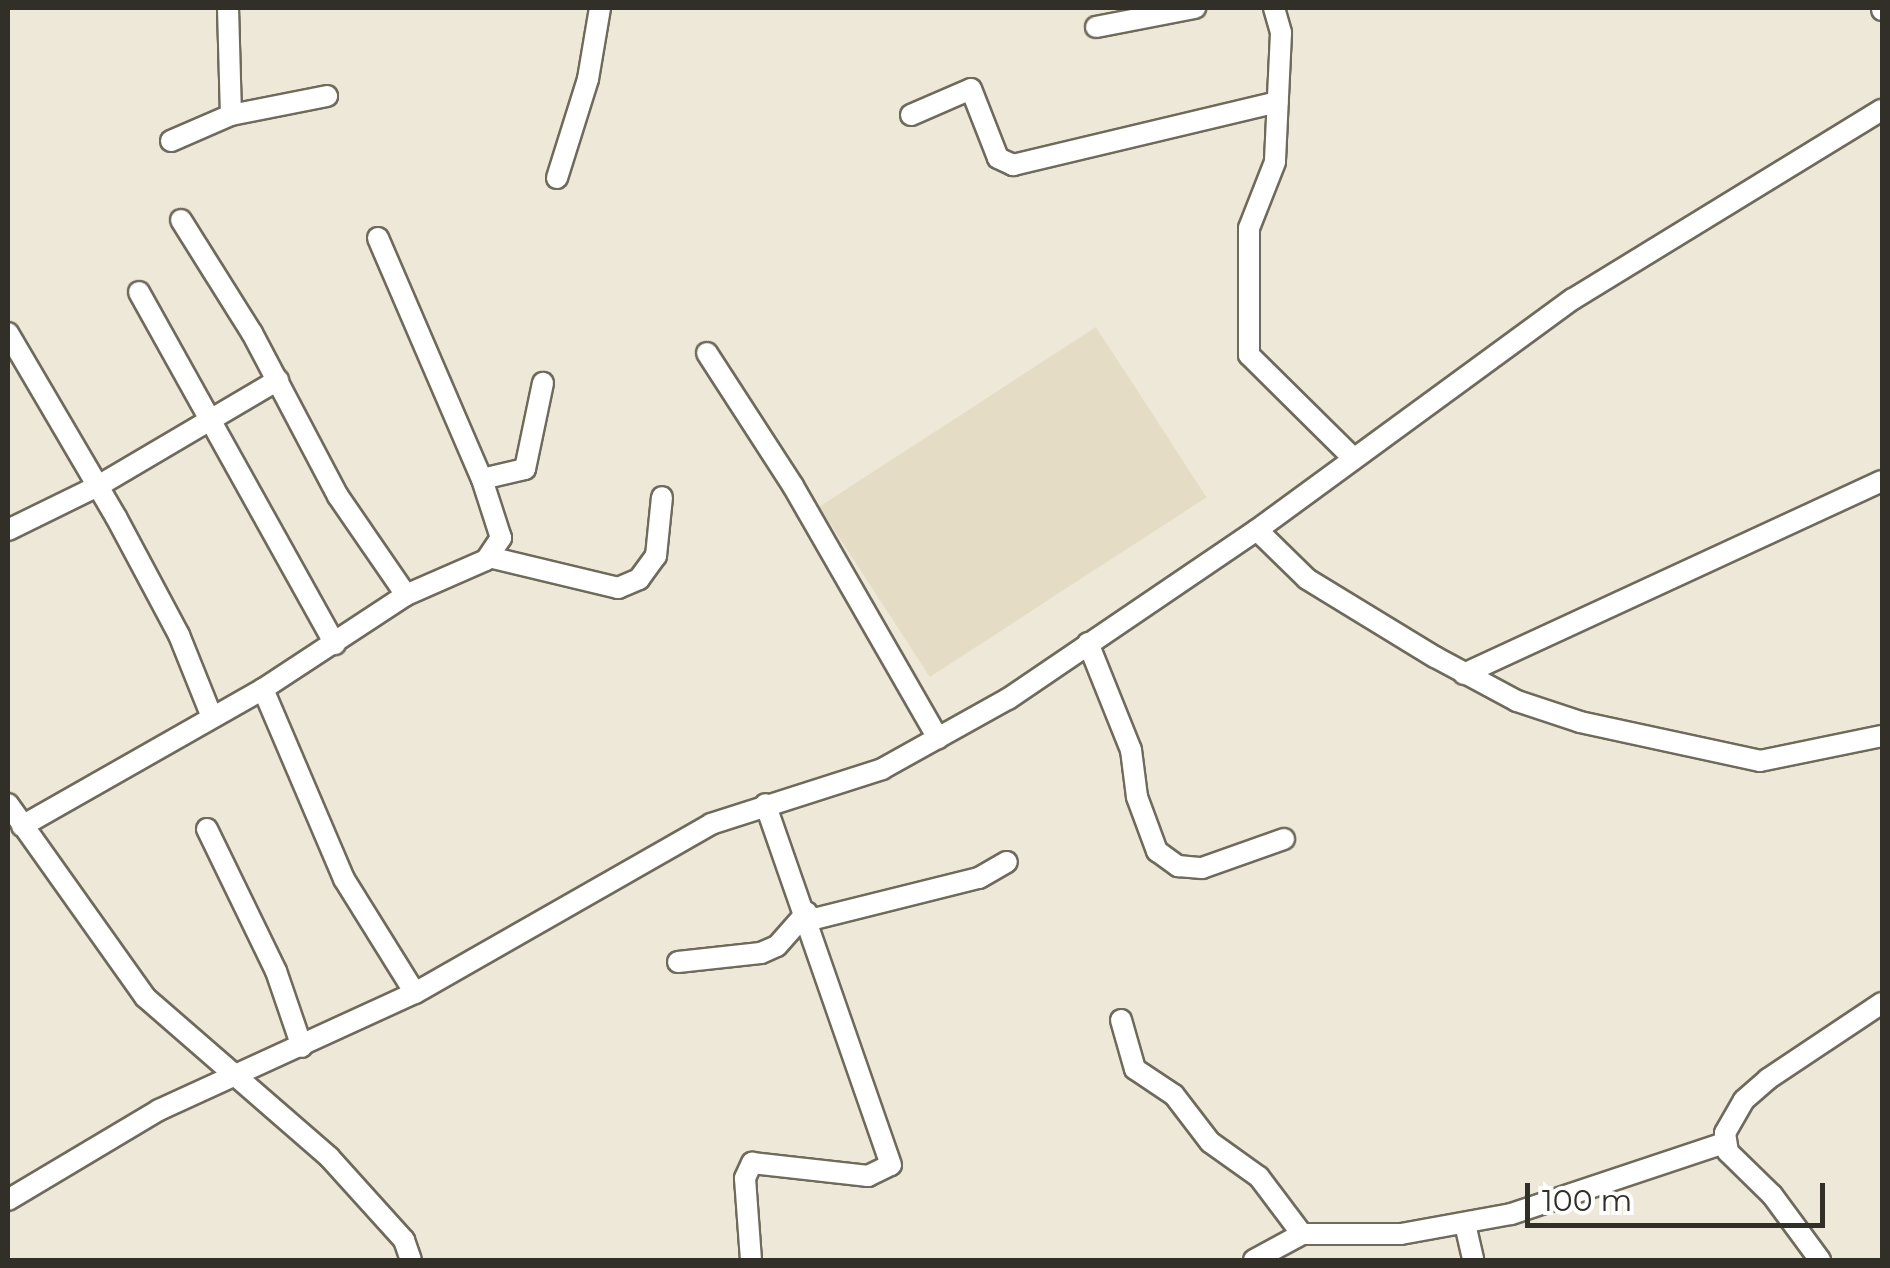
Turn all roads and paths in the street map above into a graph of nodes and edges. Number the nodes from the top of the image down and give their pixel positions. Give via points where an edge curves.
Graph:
1 (228, 8) edge
2 (600, 8) edge
3 (1195, 8) edge
4 (1274, 8) edge
5 (1096, 27) dead end
6 (328, 96) dead end
7 (1278, 102) junction
8 (1882, 110) edge
9 (231, 114) junction
10 (911, 115) dead end
11 (171, 141) dead end
12 (557, 178) dead end
13 (182, 220) dead end
14 (378, 238) dead end
15 (139, 292) dead end
16 (8, 334) edge
17 (707, 353) dead end
18 (278, 380) junction
19 (543, 383) dead end
20 (208, 416) junction
21 (1353, 458) junction
22 (482, 479) junction
23 (1882, 481) edge
24 (98, 486) junction
25 (662, 497) dead end
26 (8, 530) edge
27 (1257, 530) junction
28 (489, 557) junction
29 (406, 595) junction
30 (1088, 643) junction
31 (335, 644) junction
32 (1464, 674) junction
33 (263, 690) junction
34 (212, 717) junction
35 (1882, 736) edge
36 (938, 738) junction
37 (8, 804) edge
38 (765, 804) junction
39 (22, 826) junction
40 (207, 829) dead end
41 (1284, 839) dead end
42 (1008, 862) dead end
43 (808, 916) junction
44 (678, 962) dead end
45 (416, 993) junction
46 (1882, 1003) edge
47 (1122, 1020) dead end
48 (302, 1047) junction
49 (244, 1077) junction
50 (1725, 1143) junction
51 (8, 1200) edge
52 (1465, 1224) junction
53 (1302, 1234) junction
54 (411, 1260) edge
55 (751, 1260) edge
56 (1254, 1260) edge
57 (1472, 1260) edge
58 (1820, 1260) edge

1 - 9 street
2 - 12 street via 588,78
3 - 5 street
4 - 7 street via 1281,33
6 - 9 street
7 - 10 street via 1013,164 998,158 971,90 961,88
7 - 21 street via 1272,177 1250,228 1249,355
8 - 21 street via 1573,299
9 - 11 street
13 - 18 street
14 - 22 street
15 - 20 street
16 - 24 street
17 - 36 street via 793,486
18 - 20 street
18 - 29 street via 338,496
19 - 22 street via 525,469
20 - 24 street
20 - 31 street
21 - 27 street
22 - 28 street via 501,538
23 - 32 street
24 - 26 street
24 - 34 street via 179,635
25 - 28 street via 656,556 639,579 618,588
27 - 30 street
27 - 32 street via 1307,580
28 - 29 street
29 - 31 street
30 - 36 street
30 - 41 street via 1131,750 1137,797 1157,852 1178,866 1202,868
31 - 33 street
32 - 35 street via 1580,722 1724,756 1782,760
33 - 34 street
33 - 45 street via 344,879
34 - 39 street
36 - 38 street via 882,769
37 - 39 street
38 - 43 street
38 - 45 street via 711,824
39 - 49 street via 145,997 177,1030
40 - 48 street via 276,970
42 - 43 street via 980,878
43 - 44 street via 761,952
43 - 55 street via 891,1165 868,1176 752,1162 745,1178
45 - 48 street
46 - 50 street via 1756,1089 1728,1121
47 - 53 street via 1136,1068 1174,1095 1210,1142 1259,1177
48 - 49 street
49 - 51 street via 159,1110
49 - 54 street via 329,1157 404,1240
50 - 52 street
50 - 58 street
52 - 53 street via 1352,1239
52 - 57 street
53 - 56 street

